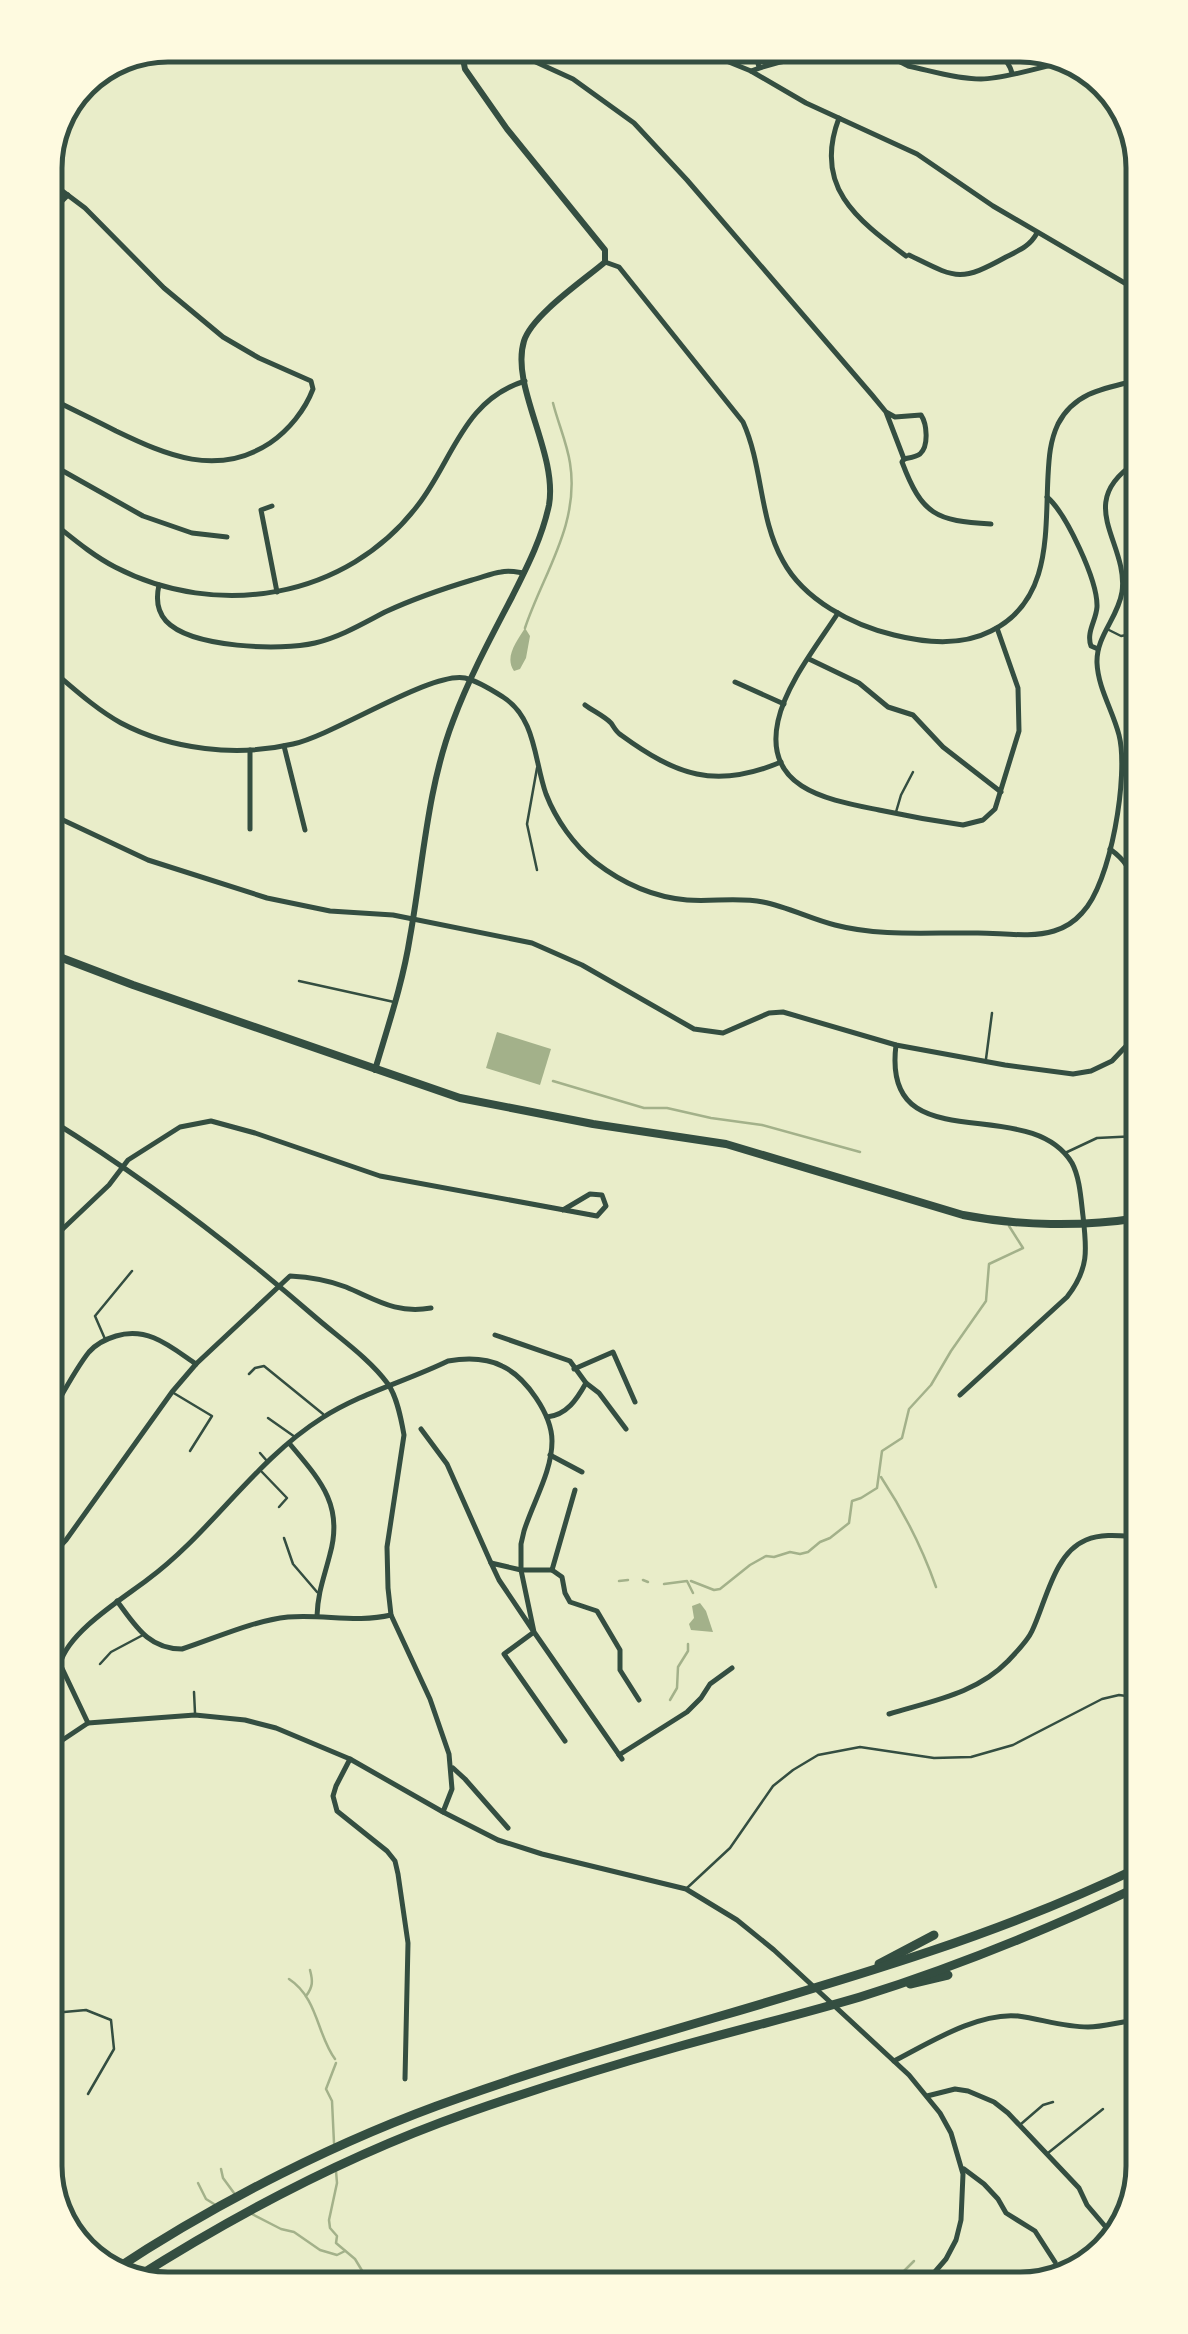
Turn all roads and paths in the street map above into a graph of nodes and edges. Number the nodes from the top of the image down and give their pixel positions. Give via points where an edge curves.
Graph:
1 (464, 63) edge
2 (535, 63) edge
3 (738, 63) edge
4 (754, 63) edge
5 (773, 63) edge
6 (905, 63) edge
7 (1009, 63) edge
8 (1045, 66) edge
9 (755, 69) junction
10 (1012, 73) junction
11 (838, 118) junction
12 (63, 191) edge
13 (68, 195) junction
14 (63, 200) edge
15 (1037, 232) junction
16 (606, 262) junction
17 (1126, 283) edge
18 (525, 381) junction
19 (1126, 383) edge
20 (63, 404) edge
21 (886, 412) junction
22 (904, 458) junction
23 (1126, 470) edge
24 (63, 471) edge
25 (1047, 497) junction
26 (272, 506) dead end
27 (990, 524) dead end
28 (63, 530) edge
29 (227, 537) dead end
30 (524, 573) junction
31 (159, 585) junction
32 (277, 592) junction
33 (838, 612) junction
34 (997, 628) junction
35 (1108, 629) junction
36 (1126, 635) edge
37 (1098, 649) junction
38 (809, 659) junction
39 (63, 678) edge
40 (470, 680) junction
41 (734, 682) dead end
42 (784, 704) junction
43 (585, 705) dead end
44 (284, 746) junction
45 (250, 750) junction
46 (780, 762) junction
47 (538, 765) junction
48 (913, 772) dead end
49 (1001, 792) junction
50 (896, 814) junction
51 (63, 820) edge
52 (250, 828) dead end
53 (305, 830) dead end
54 (1110, 849) junction
55 (1126, 862) edge
56 (537, 870) dead end
57 (413, 919) junction
58 (63, 959) edge
59 (298, 981) dead end
60 (395, 1002) junction
61 (992, 1013) dead end
62 (896, 1045) junction
63 (1126, 1046) edge
64 (985, 1060) junction
65 (375, 1070) junction
66 (63, 1127) edge
67 (1126, 1137) edge
68 (1064, 1153) junction
69 (123, 1166) junction
70 (563, 1210) junction
71 (1126, 1219) edge
72 (1084, 1222) junction
73 (63, 1229) edge
74 (132, 1271) dead end
75 (279, 1285) junction
76 (430, 1308) dead end
77 (495, 1334) dead end
78 (105, 1339) junction
79 (196, 1364) junction
80 (574, 1369) junction
81 (249, 1374) dead end
82 (586, 1382) junction
83 (390, 1386) junction
84 (172, 1392) junction
85 (63, 1395) edge
86 (960, 1395) dead end
87 (636, 1402) dead end
88 (326, 1416) junction
89 (547, 1417) junction
90 (268, 1418) dead end
91 (421, 1429) dead end
92 (626, 1429) dead end
93 (295, 1437) junction
94 (289, 1443) junction
95 (190, 1451) dead end
96 (260, 1453) dead end
97 (550, 1456) junction
98 (268, 1462) junction
99 (260, 1470) junction
100 (582, 1472) dead end
101 (575, 1490) dead end
102 (279, 1507) dead end
103 (1126, 1537) edge
104 (284, 1538) dead end
105 (63, 1543) edge
106 (490, 1562) junction
107 (521, 1570) junction
108 (552, 1570) junction
109 (318, 1594) junction
110 (117, 1601) junction
111 (391, 1615) junction
112 (316, 1616) junction
113 (534, 1632) junction
114 (143, 1635) junction
115 (63, 1657) edge
116 (100, 1664) dead end
117 (732, 1668) dead end
118 (63, 1670) edge
119 (194, 1692) dead end
120 (1126, 1696) edge
121 (639, 1700) dead end
122 (889, 1714) dead end
123 (195, 1715) junction
124 (88, 1723) junction
125 (63, 1739) edge
126 (565, 1741) dead end
127 (350, 1759) junction
128 (451, 1766) junction
129 (443, 1812) junction
130 (508, 1828) dead end
131 (1126, 1873) edge
132 (686, 1889) junction
133 (1126, 1893) edge
134 (934, 1935) dead end
135 (948, 1975) dead end
136 (856, 1976) junction
137 (864, 1996) junction
138 (63, 2011) edge
139 (1126, 2022) edge
140 (894, 2061) junction
141 (405, 2079) dead end
142 (88, 2094) dead end
143 (927, 2096) junction
144 (1053, 2102) dead end
145 (1103, 2109) dead end
146 (1020, 2124) junction
147 (1046, 2154) junction
148 (961, 2167) junction
149 (1106, 2227) edge
150 (127, 2262) edge
151 (1055, 2262) dead end
152 (149, 2269) edge
153 (935, 2272) edge

1 - 16 street via 507,130 605,250
2 - 21 street via 573,79 634,123
3 - 9 street
4 - 9 street
5 - 9 street
6 - 10 street via 981,79
7 - 10 street
8 - 10 street
9 - 11 street
11 - 15 street via 916,154
11 - 15 street via 830,159 843,198 864,224 907,255 948,273 972,275 1031,244
12 - 13 street
13 - 14 street
13 - 20 street via 223,337 313,383 280,436 237,458 212,461 156,450
15 - 17 street
16 - 18 street via 534,324 523,344
16 - 33 street via 619,266 736,412 747,431 780,558 804,588
18 - 30 street via 550,493
18 - 32 street via 471,418 418,505 373,549 326,577
19 - 25 street via 1090,393 1063,416 1050,448
21 - 22 street
21 - 22 street via 926,421 923,450
22 - 27 street via 913,490 929,510 952,521
23 - 35 street via 1107,498 1107,526 1123,576
24 - 29 street via 144,516
25 - 34 street via 1041,572 1027,601
25 - 37 street via 1064,516 1095,590 1088,639
26 - 32 street via 261,510
28 - 31 street via 112,566
30 - 31 street via 503,571 463,583 332,638 287,646 224,644 181,631 161,613
30 - 40 street
31 - 32 street via 218,596
33 - 34 street via 912,639 957,641
33 - 38 street
34 - 49 street via 1020,710
35 - 36 lane
35 - 37 street
37 - 54 street via 1100,682 1122,750
38 - 42 street
38 - 49 street via 913,715 942,748
39 - 45 street via 137,730 188,746
40 - 44 street via 428,686
40 - 47 street via 517,709
40 - 57 street via 435,781
41 - 42 street
42 - 46 street via 776,732
43 - 46 street via 684,771 732,777
44 - 45 street
44 - 53 street
45 - 52 street
46 - 50 street via 808,792
47 - 54 street via 563,827 596,862 639,890 760,902 862,930 1053,932 1091,902
47 - 56 lane via 527,824
48 - 50 lane
49 - 50 street via 995,809 976,823
51 - 57 street via 148,860 268,898
54 - 55 street
57 - 60 street
57 - 62 street via 532,943 704,1032 723,1033 783,1012
58 - 65 main road
59 - 60 lane
60 - 65 street
61 - 64 lane
62 - 64 street
62 - 68 street via 899,1090 927,1115 1029,1132
63 - 64 street via 1086,1072
65 - 72 main road via 460,1098 726,1144 963,1215
66 - 69 street
67 - 68 lane via 1097,1138
68 - 72 street via 1074,1166
69 - 70 street via 180,1127 212,1122 380,1176
69 - 73 street
69 - 75 street
70 - 70 street via 597,1216 606,1201 590,1194
71 - 72 main road
72 - 86 street via 1078,1284
74 - 78 lane via 95,1316
75 - 76 street via 290,1276 305,1277 392,1308
75 - 79 street
75 - 83 street
77 - 80 street via 570,1361
78 - 79 street via 146,1334
78 - 85 street
79 - 84 street
80 - 82 street
80 - 87 street via 614,1352
81 - 88 lane via 264,1366
82 - 89 street via 567,1409
82 - 92 street
83 - 88 street
83 - 89 street via 448,1361 490,1362 520,1380
83 - 111 street via 404,1435 388,1547
84 - 95 lane via 212,1416
84 - 105 street
88 - 93 street
89 - 97 street
90 - 93 lane
91 - 106 street via 447,1464
93 - 94 street
94 - 98 street
94 - 109 street via 326,1489 334,1519
96 - 98 lane
97 - 100 street
97 - 107 street via 524,1531
98 - 99 street
99 - 102 lane via 288,1498
99 - 110 street via 169,1562
101 - 108 street
103 - 122 street via 1075,1546 1030,1636 978,1684
104 - 109 lane via 293,1564
106 - 107 street
106 - 113 street
107 - 108 street
107 - 113 street
108 - 121 street via 562,1577 570,1602 597,1611
109 - 112 street
110 - 114 street
110 - 115 street
111 - 112 street
111 - 128 street via 430,1699
112 - 114 street via 265,1621 182,1649
113 - 117 street via 620,1757 687,1712
113 - 126 street via 504,1654
114 - 116 lane
118 - 124 street
119 - 123 lane
120 - 132 lane via 1102,1699 1013,1745 971,1757 860,1747 818,1754 773,1786 730,1848
123 - 124 street
123 - 127 street via 260,1724
124 - 125 street
127 - 129 street
127 - 141 street via 333,1796 337,1811 395,1861 408,1943
128 - 129 street via 452,1790
128 - 130 street
129 - 132 street via 542,1854
131 - 136 highway via 1010,1924
132 - 140 street via 774,1950
133 - 137 highway
134 - 136 highway
135 - 137 highway
136 - 150 highway via 455,2099 272,2178
137 - 152 highway via 463,2114 279,2196
138 - 142 lane via 86,2010 111,2020 114,2048
139 - 140 street via 1090,2027 994,2016
140 - 143 street
143 - 146 street via 968,2091
143 - 148 street via 952,2133
144 - 146 lane
145 - 147 lane
146 - 147 street
147 - 149 street
148 - 151 street via 1006,2212 1035,2230
148 - 153 street via 956,2240

